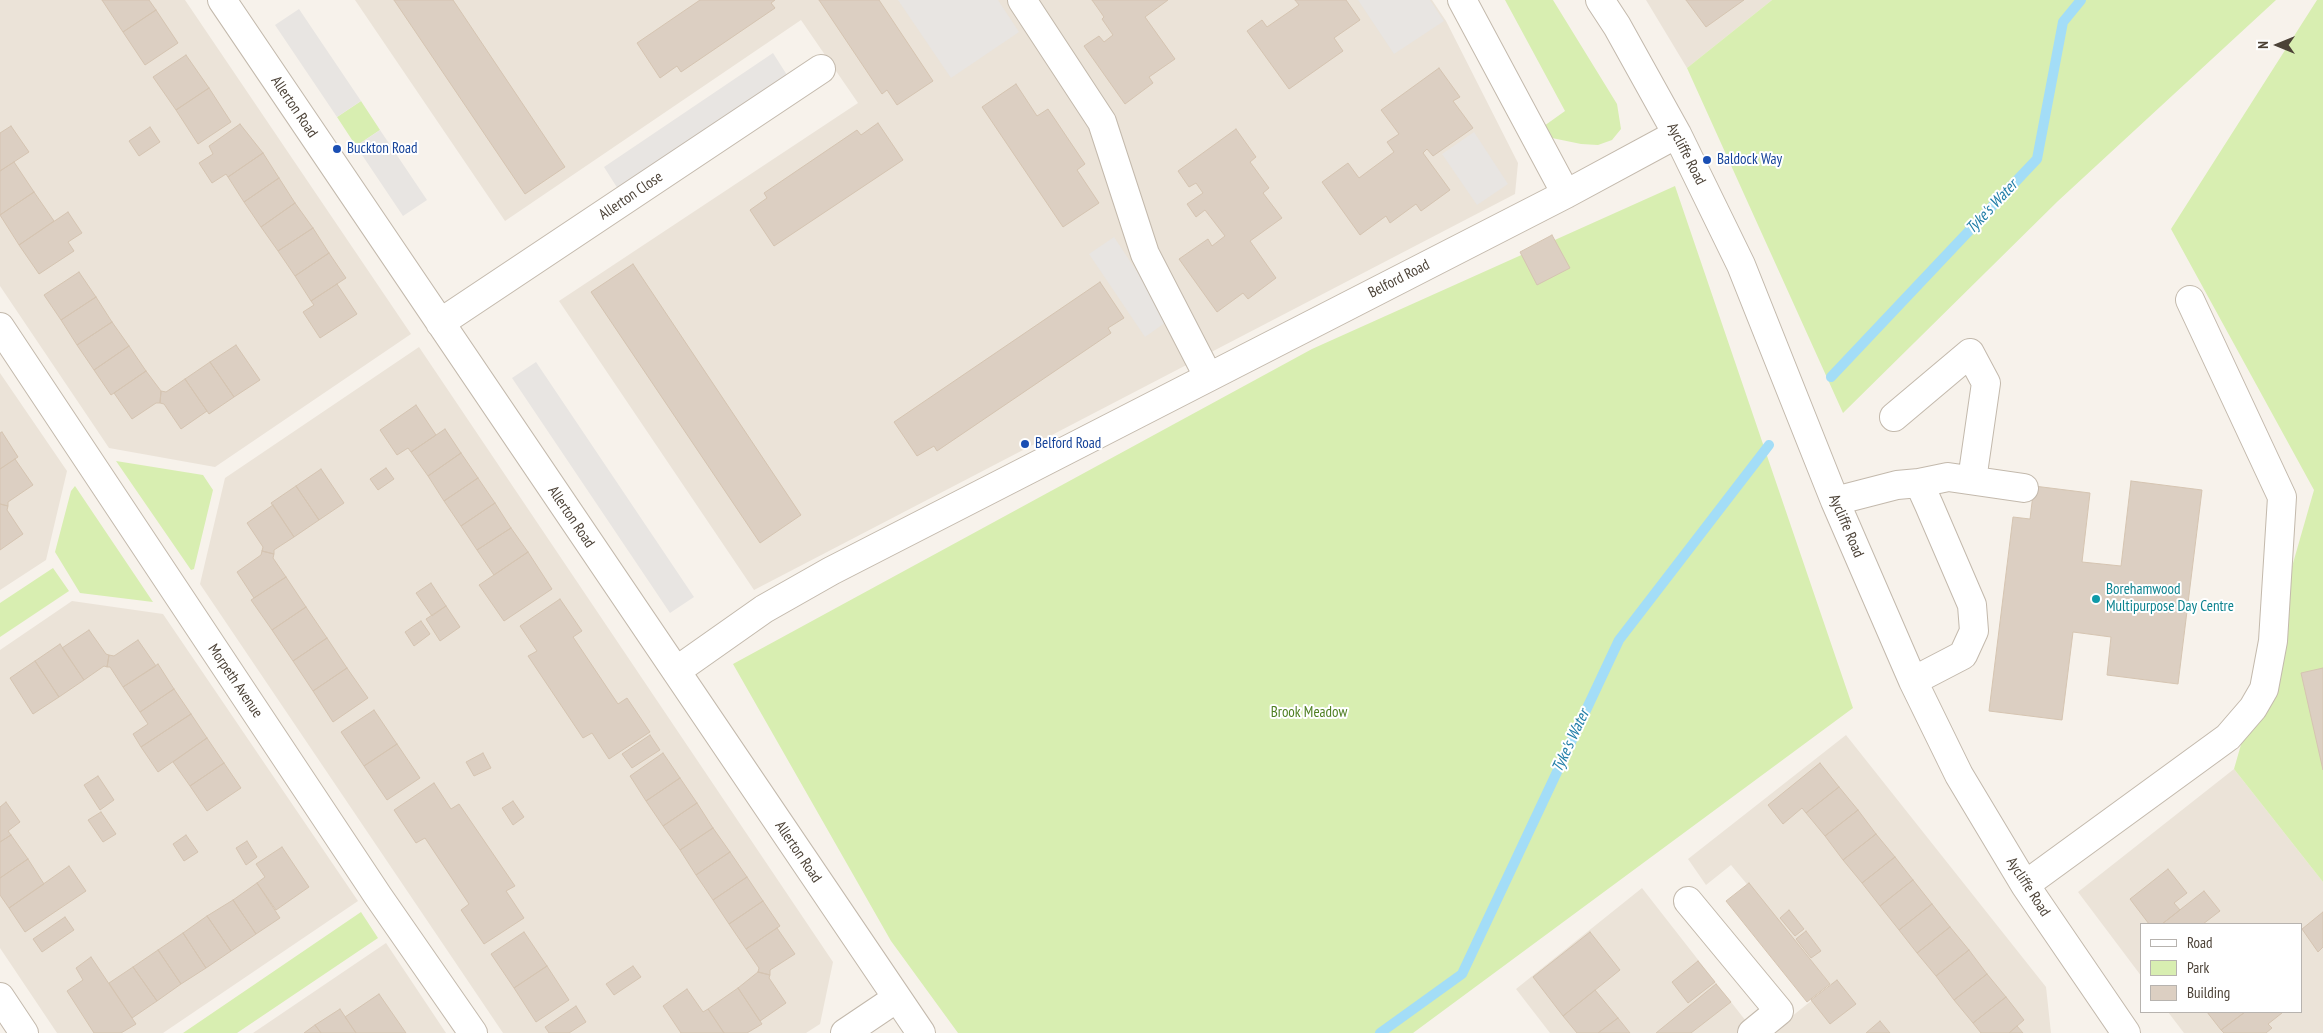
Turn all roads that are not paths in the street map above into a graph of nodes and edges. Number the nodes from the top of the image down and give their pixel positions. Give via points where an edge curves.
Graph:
1 (222, 0) edge
2 (1022, 0) edge
3 (1462, 0) edge
4 (1600, 0) edge
5 (821, 69) dead end
6 (1676, 134) junction
7 (1566, 194) junction
8 (2190, 300) dead end
9 (440, 323) junction
10 (0, 327) edge
11 (1208, 376) junction
12 (1894, 416) dead end
13 (1972, 480) junction
14 (1919, 483) junction
15 (2024, 488) dead end
16 (1835, 501) junction
17 (676, 671) junction
18 (1913, 682) junction
19 (2025, 885) junction
20 (1688, 902) dead end
21 (0, 997) edge
22 (897, 998) junction
23 (24, 1033) edge
24 (473, 1033) edge
25 (845, 1033) edge
26 (921, 1033) edge
27 (1752, 1033) edge
28 (2126, 1033) edge

1 - 9 street, Allerton Road
2 - 11 street via 1102,122 1145,254
3 - 7 street
4 - 6 street, Aycliffe Road
5 - 9 street, Allerton Close
6 - 7 street, Belford Road
6 - 16 street, Aycliffe Road via 1741,265
7 - 11 street, Belford Road
8 - 19 street via 2282,497 2273,641 2264,689 2253,708 2228,737
9 - 17 street, Allerton Road
10 - 24 street, Morpeth Avenue
11 - 17 street, Belford Road via 831,572 764,610
12 - 13 street via 1970,353 1986,383
13 - 14 street via 1948,477
13 - 15 street
14 - 16 street via 1897,485
14 - 18 street via 1972,606 1974,631 1963,655
16 - 18 street, Aycliffe Road
17 - 22 street, Allerton Road
18 - 19 street, Aycliffe Road via 1959,775
19 - 28 street, Aycliffe Road
20 - 27 street via 1779,1011
21 - 23 street
22 - 25 street
22 - 26 street, Allerton Road

